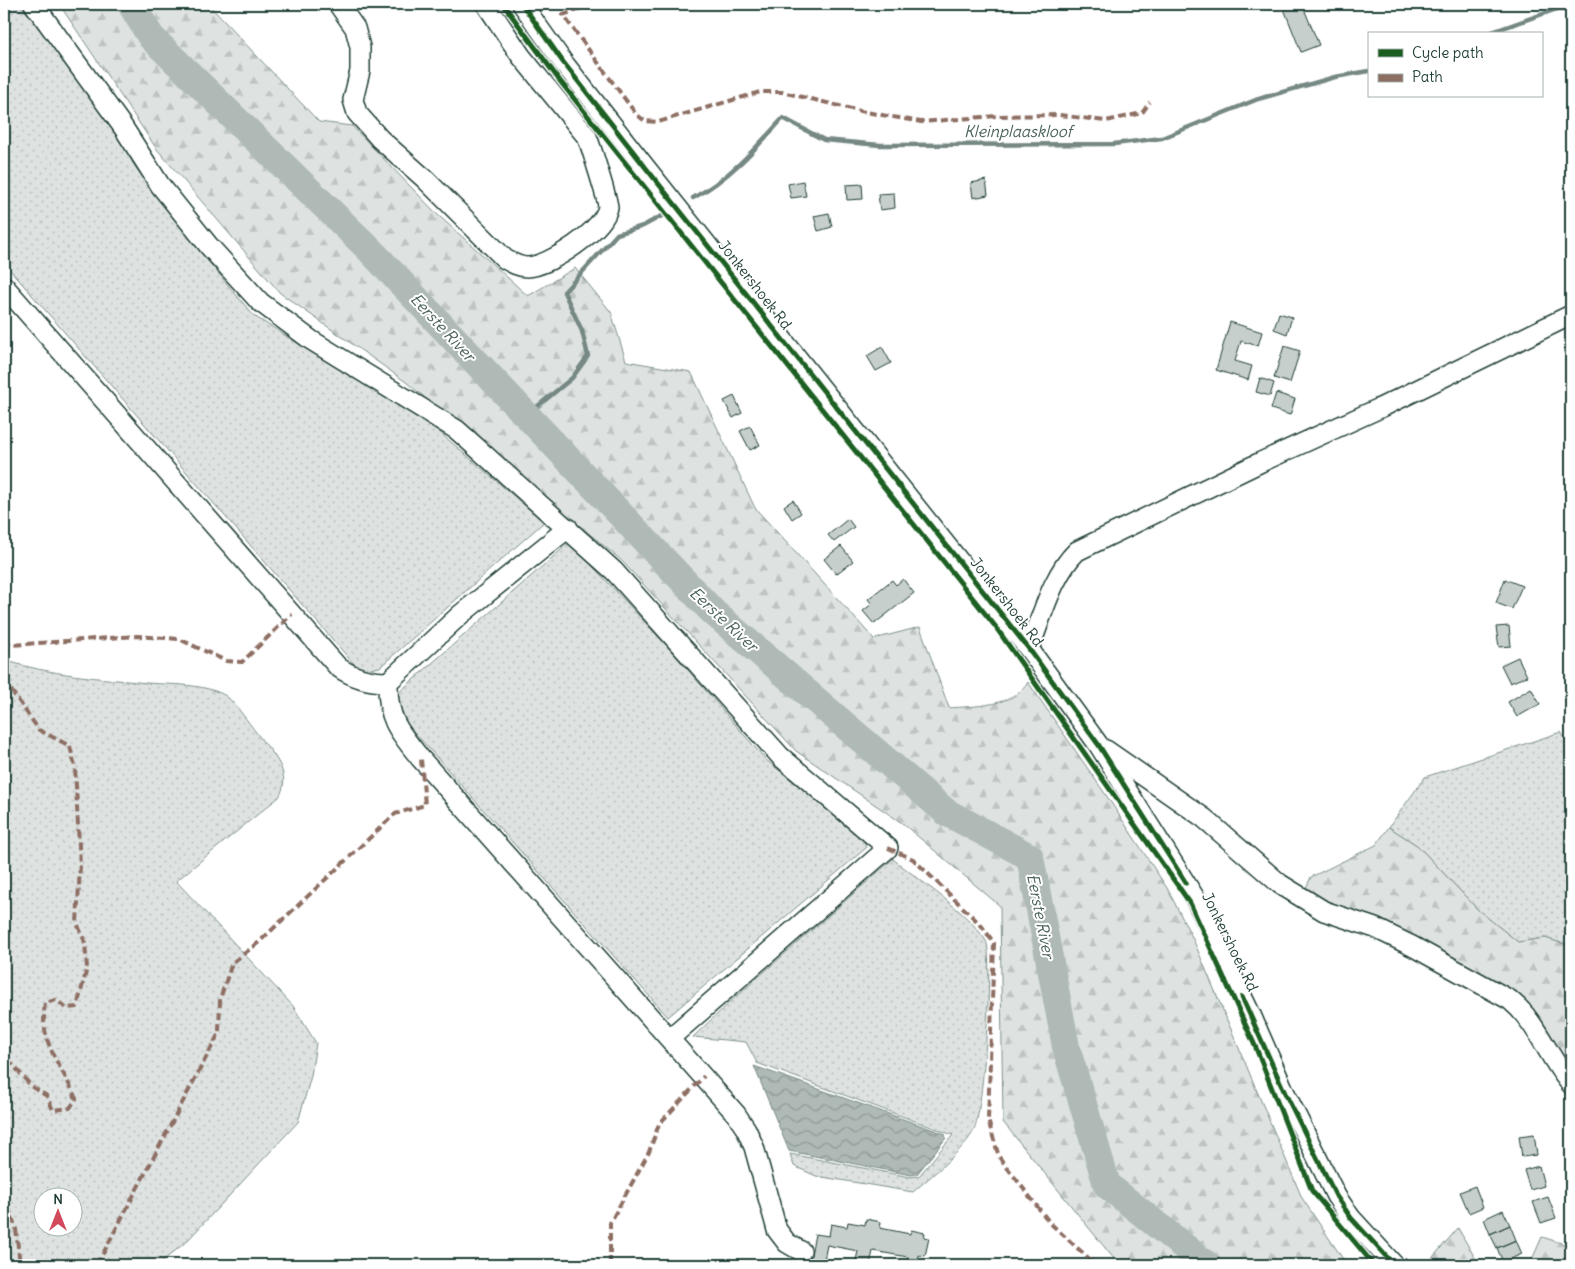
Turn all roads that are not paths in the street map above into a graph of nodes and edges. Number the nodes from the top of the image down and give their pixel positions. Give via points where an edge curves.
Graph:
1 (34, 4) edge
2 (338, 4) edge
3 (486, 4) edge
4 (522, 4) edge
5 (4, 286) edge
6 (1571, 315) edge
7 (568, 528) junction
8 (1029, 649) junction
9 (388, 682) junction
10 (1098, 744) junction
11 (670, 1038) junction
12 (1571, 1084) edge
13 (801, 1251) dead end
14 (1394, 1265) edge

1 - 7 street via 123,126 160,185 260,302 311,340 457,430
2 - 3 street via 355,28 360,47 360,71 353,100 357,114 505,259 527,267 551,260 573,246 602,221 608,208 587,137 520,56
4 - 8 street, Jonkershoek Rd via 646,168
5 - 9 street via 338,666 349,675
6 - 8 street via 1077,551 1068,559 1059,577
7 - 9 street via 460,615
7 - 11 street via 627,585 781,758 888,848
8 - 10 street, Jonkershoek Rd
9 - 11 street via 389,712 399,732
10 - 12 street via 1204,818 1280,884 1324,910 1397,939 1510,1000 1533,1024 1560,1072
10 - 14 street, Jonkershoek Rd via 1195,898 1336,1196 1351,1218
11 - 13 street via 746,1129 777,1230 787,1244

